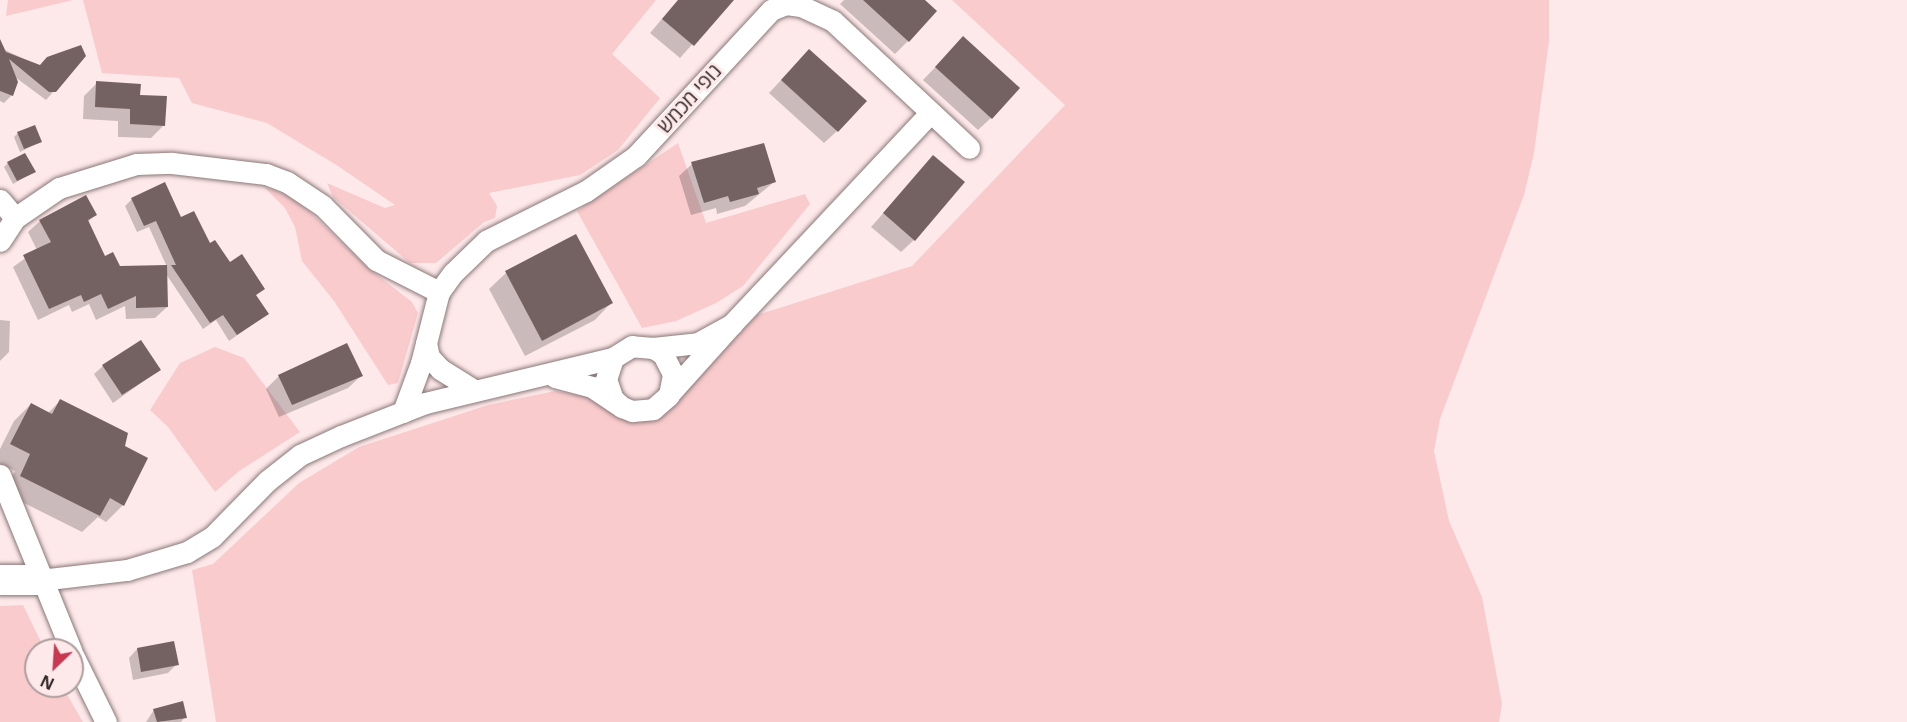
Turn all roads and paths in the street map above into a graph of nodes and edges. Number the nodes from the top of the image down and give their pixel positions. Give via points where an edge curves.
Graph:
1 (930, 113) junction
2 (969, 148) dead end
3 (0, 200) edge
4 (15, 218) junction
5 (0, 241) edge
6 (439, 292) junction
7 (732, 324) junction
8 (426, 343) junction
9 (653, 348) junction
10 (613, 358) junction
11 (546, 377) junction
12 (474, 390) junction
13 (669, 395) junction
14 (622, 407) junction
15 (403, 412) junction
16 (0, 475) edge
17 (0, 580) edge
18 (40, 580) junction
19 (65, 638) edge
20 (84, 678) edge
21 (106, 722) edge

1 - 2 street, נופי מכמש
1 - 6 street, נופי מכמש via 833,21 817,11 786,4 771,10 756,24 636,156 586,191 486,241
1 - 7 street
3 - 4 street
4 - 5 street
4 - 6 street via 59,188 136,164 180,164 266,174 287,182 322,206 376,260
6 - 8 street, נופי מכמש
7 - 9 street via 698,343
7 - 13 street
8 - 12 street via 429,357 440,369
8 - 15 street, נופי מכמש
9 - 10 street via 632,346
9 - 13 street via 663,354 673,374
10 - 11 street
10 - 14 street via 606,379 613,399
11 - 12 street
11 - 14 street via 568,378 592,387
12 - 15 street
13 - 14 street via 662,404 643,412
15 - 18 street via 300,455 267,481 213,537 187,552 127,570
16 - 18 street
17 - 18 street
18 - 19 street
20 - 21 street

